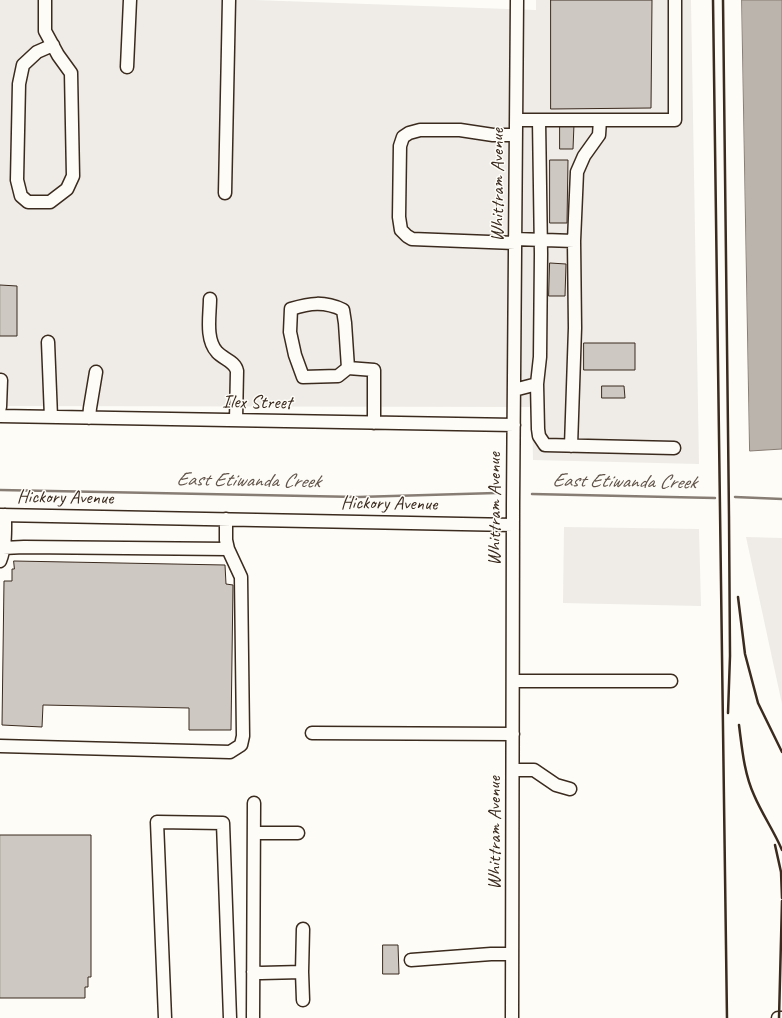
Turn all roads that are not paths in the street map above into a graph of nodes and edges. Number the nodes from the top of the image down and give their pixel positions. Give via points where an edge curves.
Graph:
1 (46, 0) edge
2 (130, 0) edge
3 (228, 0) edge
4 (517, 0) edge
5 (676, 0) edge
6 (53, 45) junction
7 (127, 67) dead end
8 (516, 120) junction
9 (539, 120) junction
10 (600, 120) junction
11 (516, 135) junction
12 (225, 193) dead end
13 (540, 239) junction
14 (574, 240) junction
15 (515, 241) junction
16 (210, 299) dead end
17 (48, 342) dead end
18 (348, 368) junction
19 (96, 372) dead end
20 (1, 380) edge
21 (537, 384) junction
22 (514, 390) junction
23 (0, 406) edge
24 (0, 416) edge
25 (51, 417) junction
26 (89, 418) junction
27 (236, 420) junction
28 (374, 423) junction
29 (514, 425) junction
30 (571, 446) junction
31 (674, 448) dead end
32 (2, 515) edge
33 (226, 519) junction
34 (513, 524) junction
35 (3, 548) junction
36 (228, 549) junction
37 (0, 561) edge
38 (513, 681) junction
39 (671, 681) dead end
40 (312, 733) dead end
41 (513, 734) junction
42 (0, 746) edge
43 (513, 770) junction
44 (570, 789) dead end
45 (254, 803) dead end
46 (254, 832) junction
47 (298, 833) dead end
48 (303, 929) dead end
49 (512, 954) junction
50 (411, 960) dead end
51 (253, 972) junction
52 (302, 972) junction
53 (304, 1000) dead end
54 (165, 1018) edge
55 (230, 1018) edge
56 (253, 1018) edge
57 (512, 1018) edge
58 (778, 1018) edge
59 (782, 1018) edge

1 - 6 street via 45,31
2 - 7 street
3 - 12 street
4 - 8 street, Whittram Avenue
5 - 10 street via 675,120
6 - 6 street via 71,73 73,176 66,189 50,202 28,202 21,196 17,180 19,84 23,65 37,52
8 - 9 street
8 - 11 street, Whittram Avenue
9 - 10 street
9 - 13 street
10 - 14 street via 599,135 584,156 577,172
11 - 15 street, Whittram Avenue
11 - 15 street via 489,135 460,130 420,130 409,133 403,138 400,146 398,217 401,230 412,239
13 - 14 street
13 - 15 street
13 - 21 street via 540,350
14 - 30 street via 575,328
15 - 22 street, Whittram Avenue
16 - 27 street via 209,329 213,346 234,364 237,371
17 - 25 street
18 - 18 street via 338,376 303,377 290,332 290,309 308,303 331,304 343,310
18 - 28 street via 374,370
19 - 26 street
20 - 23 street
21 - 22 street
21 - 30 street via 538,430 542,442 545,445
22 - 29 street, Whittram Avenue
24 - 25 street, Ilex Street
25 - 26 street, Ilex Street
26 - 27 street, Ilex Street
27 - 28 street, Ilex Street
28 - 29 street, Ilex Street
29 - 34 street, Whittram Avenue
30 - 31 street
32 - 33 street, Hickory Avenue
32 - 35 street via 5,535
33 - 34 street, Hickory Avenue
33 - 36 street
34 - 38 street, Whittram Avenue
35 - 36 street
35 - 37 street
36 - 42 street via 241,577 241,745 230,752
38 - 39 street
38 - 41 street, Whittram Avenue
40 - 41 street
41 - 43 street, Whittram Avenue
43 - 44 street via 534,770 556,785
43 - 49 street, Whittram Avenue
45 - 46 street
46 - 47 street
46 - 51 street
48 - 52 street
49 - 50 street
49 - 57 street, Whittram Avenue
51 - 52 street
51 - 56 street
52 - 53 street
54 - 55 street via 157,822 223,823
58 - 59 street

